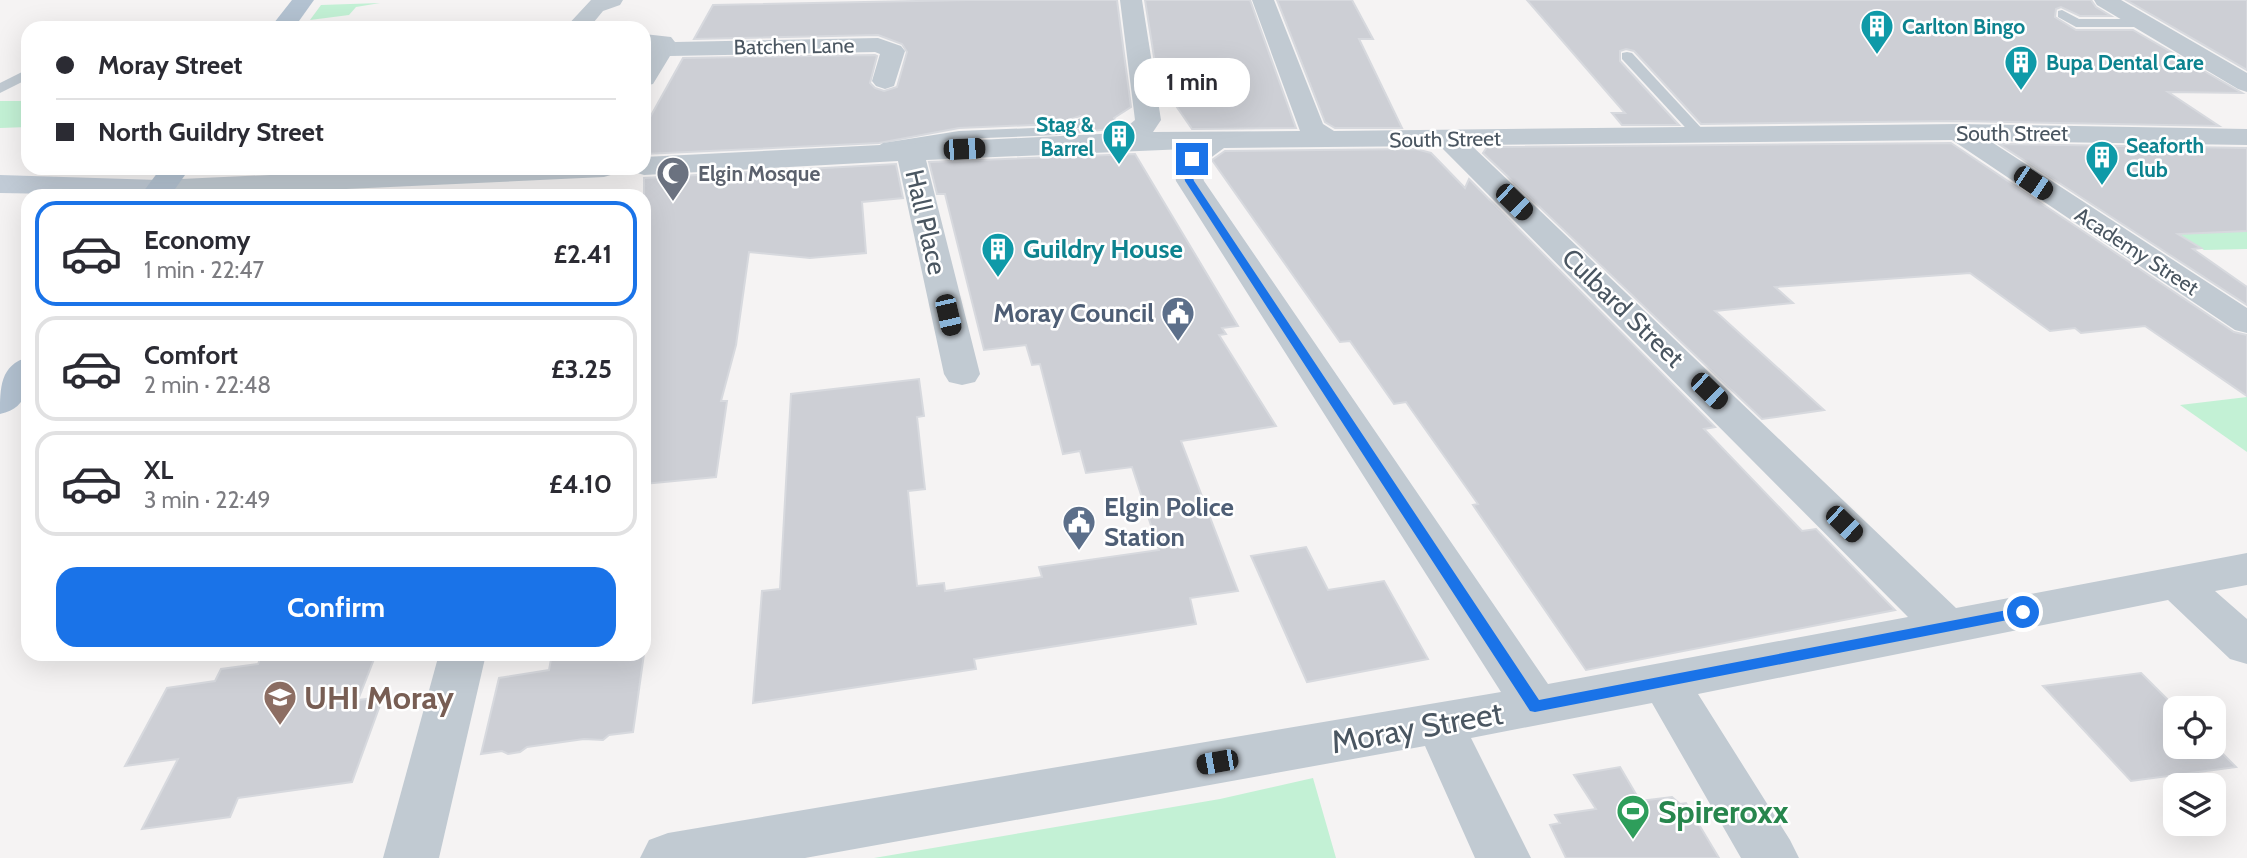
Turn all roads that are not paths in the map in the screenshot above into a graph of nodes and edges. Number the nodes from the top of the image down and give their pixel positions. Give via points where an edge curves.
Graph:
1 (303, 0) edge
2 (612, 0) edge
3 (1263, 0) edge
4 (2105, 0) edge
5 (1126, 2) edge
6 (2062, 14) dead end
7 (287, 21) edge
8 (583, 21) edge
9 (2145, 23) junction
10 (653, 45) edge
11 (1628, 56) dead end
12 (21, 77) edge
13 (885, 82) dead end
14 (2247, 84) edge
15 (0, 89) edge
16 (1081, 122) dead end
17 (1958, 132) junction
18 (1700, 135) junction
19 (2247, 137) edge
20 (1449, 139) junction
21 (1218, 140) junction
22 (1330, 140) junction
23 (1126, 141) junction
24 (910, 152) junction
25 (840, 155) junction
26 (651, 166) edge
27 (372, 175) edge
28 (0, 184) edge
29 (163, 184) edge
30 (2247, 291) edge
31 (2200, 293) junction
32 (2247, 323) edge
33 (962, 374) dead end
34 (21, 377) edge
35 (0, 403) edge
36 (2247, 569) edge
37 (2176, 582) junction
38 (1947, 626) junction
39 (2247, 646) edge
40 (461, 661) edge
41 (1665, 682) junction
42 (1535, 706) junction
43 (1439, 723) junction
44 (411, 858) edge
45 (668, 858) edge
46 (1503, 858) edge
47 (1771, 858) edge

1 - 7 main road
2 - 8 street via 595,6
3 - 22 street via 1311,128
4 - 9 street
5 - 23 street via 1148,120
6 - 9 lane via 2076,23
9 - 14 street
10 - 13 street, Batchen Lane via 878,45 893,51
11 - 18 lane
12 - 15 lane
16 - 25 lane via 1052,132 954,136
17 - 18 street, South Street
17 - 19 street, South Street
17 - 31 street, Academy Street
18 - 20 street, South Street
20 - 22 street, South Street
20 - 38 street, Culbard Street via 1876,541
21 - 22 street, South Street
21 - 23 street, South Street
21 - 42 street via 1192,159 1189,181
23 - 24 street, South Street
24 - 25 street, South Street
24 - 33 street, Hall Place
25 - 26 street, South Street
27 - 29 street
28 - 29 street
30 - 31 street
31 - 32 street, Academy Street
34 - 35 main road
36 - 37 street, Moray Street
37 - 38 street, Moray Street
37 - 39 street
38 - 41 street, Moray Street
40 - 44 street
41 - 42 street, Moray Street
41 - 47 street
42 - 43 street, Moray Street
43 - 45 street, Moray Street
43 - 46 street

